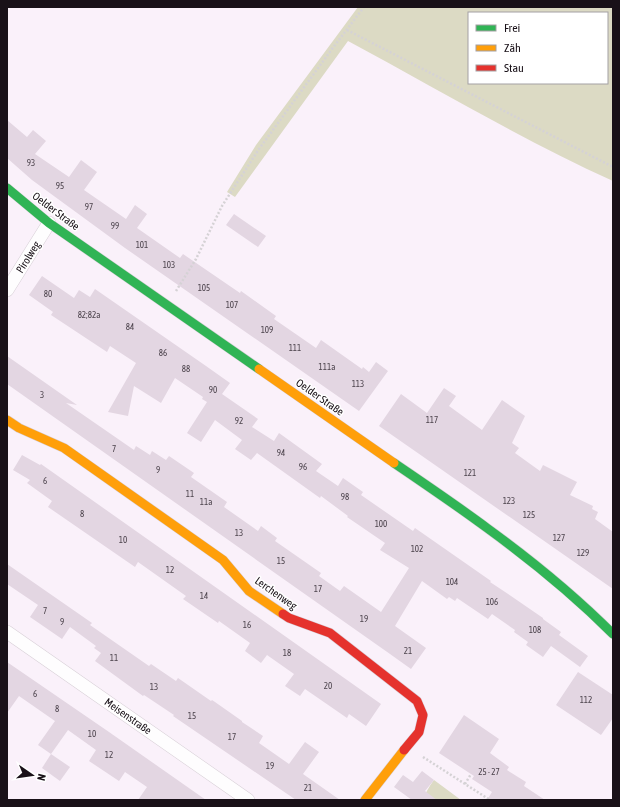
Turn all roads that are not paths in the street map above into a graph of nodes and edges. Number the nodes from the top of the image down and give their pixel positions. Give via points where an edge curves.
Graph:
1 (7, 188) edge
2 (49, 223) junction
3 (7, 290) edge
4 (7, 420) edge
5 (7, 632) edge
6 (613, 634) edge
7 (248, 800) edge
8 (365, 800) edge

1 - 2 street, Oelder Straße
2 - 3 street, Pirolweg
2 - 6 street, Oelder Straße via 486,527 540,568
4 - 8 street, Lerchenweg via 64,448 223,560 249,591 289,618 330,633 417,702 423,715 419,732
5 - 7 street, Meisenstraße

